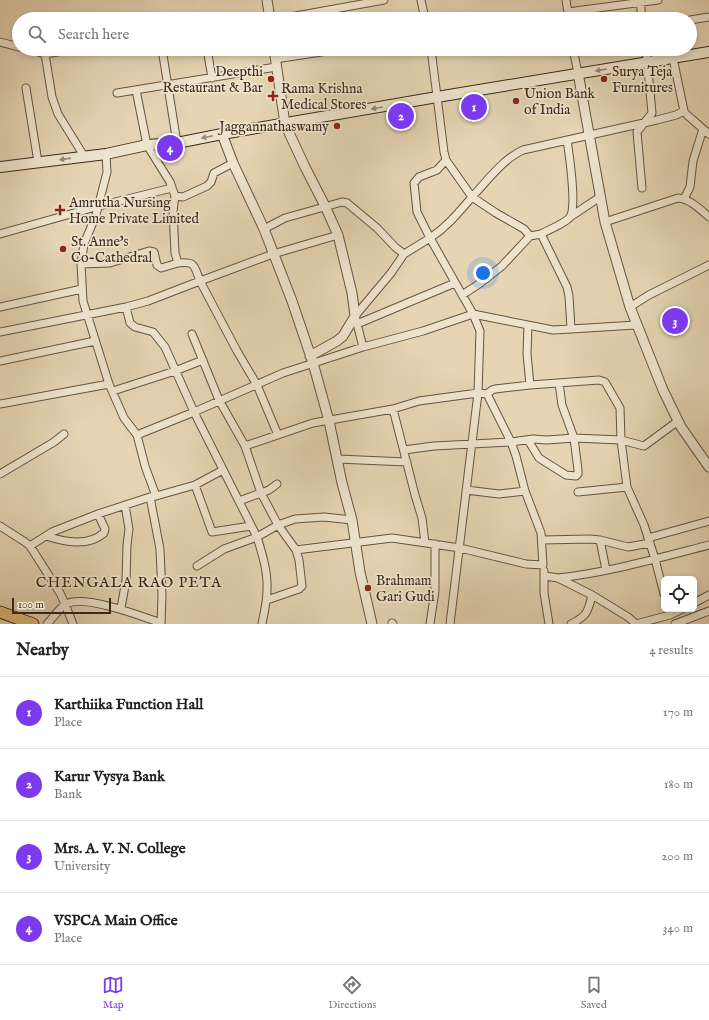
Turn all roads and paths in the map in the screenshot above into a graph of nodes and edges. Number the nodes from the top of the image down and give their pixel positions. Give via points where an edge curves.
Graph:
1 (267, 0) edge
2 (384, 0) edge
3 (421, 0) edge
4 (566, 0) edge
5 (658, 0) edge
6 (640, 1) edge
7 (269, 12) edge
8 (318, 12) edge
9 (424, 12) edge
10 (568, 12) edge
11 (588, 12) edge
12 (641, 12) edge
13 (709, 17) edge
14 (697, 19) edge
15 (0, 42) edge
16 (12, 45) edge
17 (709, 52) edge
18 (697, 54) edge
19 (45, 56) edge
20 (163, 56) edge
21 (208, 56) edge
22 (274, 56) edge
23 (308, 56) edge
24 (432, 56) edge
25 (574, 56) edge
26 (647, 56) edge
27 (685, 56) edge
28 (673, 58) junction
29 (647, 62) junction
30 (275, 63) junction
31 (578, 73) junction
32 (212, 78) junction
33 (168, 86) junction
34 (26, 88) dead end
35 (136, 90) junction
36 (117, 93) dead end
37 (437, 97) junction
38 (684, 111) junction
39 (644, 122) junction
40 (285, 124) junction
41 (706, 131) edge
42 (222, 134) junction
43 (589, 134) junction
44 (567, 140) junction
45 (177, 143) junction
46 (147, 145) junction
47 (106, 154) junction
48 (84, 156) junction
49 (446, 160) junction
50 (38, 162) junction
51 (233, 163) junction
52 (0, 167) edge
53 (172, 188) junction
54 (642, 188) dead end
55 (175, 196) junction
56 (600, 196) junction
57 (472, 197) junction
58 (684, 199) junction
59 (99, 206) junction
60 (325, 206) junction
61 (570, 217) junction
62 (709, 217) edge
63 (604, 222) junction
64 (264, 229) junction
65 (0, 234) edge
66 (541, 234) junction
67 (338, 235) junction
68 (530, 236) junction
69 (430, 238) junction
70 (273, 254) junction
71 (404, 254) junction
72 (178, 263) junction
73 (81, 264) junction
74 (709, 265) edge
75 (200, 281) junction
76 (455, 283) junction
77 (82, 289) junction
78 (462, 295) junction
79 (0, 307) edge
80 (126, 307) junction
81 (630, 307) junction
82 (86, 314) junction
83 (473, 314) junction
84 (356, 320) junction
85 (528, 325) junction
86 (636, 325) junction
87 (571, 329) junction
88 (0, 332) edge
89 (192, 334) dead end
90 (95, 341) junction
91 (363, 347) junction
92 (203, 360) junction
93 (312, 360) junction
94 (0, 361) edge
95 (175, 371) junction
96 (559, 383) junction
97 (109, 384) junction
98 (530, 384) junction
99 (257, 385) junction
100 (113, 391) junction
101 (478, 393) junction
102 (487, 394) junction
103 (219, 400) junction
104 (0, 404) edge
105 (393, 409) junction
106 (194, 412) junction
107 (329, 421) junction
108 (678, 421) junction
109 (64, 434) dead end
110 (137, 434) junction
111 (278, 435) junction
112 (574, 438) junction
113 (528, 440) junction
114 (621, 440) junction
115 (511, 442) junction
116 (472, 443) junction
117 (245, 446) junction
118 (404, 450) junction
119 (337, 459) junction
120 (407, 462) junction
121 (709, 467) edge
122 (223, 470) junction
123 (0, 474) edge
124 (276, 484) dead end
125 (195, 485) junction
126 (627, 487) junction
127 (466, 490) junction
128 (525, 491) junction
129 (578, 492) dead end
130 (261, 493) junction
131 (153, 496) junction
132 (239, 502) junction
133 (125, 505) junction
134 (98, 514) junction
135 (352, 520) junction
136 (709, 521) edge
137 (278, 525) junction
138 (0, 526) edge
139 (251, 526) junction
140 (46, 536) junction
141 (257, 537) junction
142 (542, 540) junction
143 (600, 540) junction
144 (649, 541) junction
145 (355, 542) junction
146 (425, 543) junction
147 (435, 544) junction
148 (709, 545) edge
149 (30, 546) junction
150 (460, 548) junction
151 (296, 550) junction
152 (655, 559) junction
153 (543, 565) junction
154 (197, 566) dead end
155 (606, 570) junction
156 (545, 576) junction
157 (558, 578) junction
158 (661, 582) edge
159 (592, 595) junction
160 (709, 595) edge
161 (267, 600) junction
162 (697, 601) edge
163 (65, 604) junction
164 (121, 608) junction
165 (709, 611) edge
166 (0, 612) edge
167 (669, 612) edge
168 (12, 620) edge
169 (161, 623) edge
170 (33, 624) edge
171 (47, 624) edge
172 (73, 624) edge
173 (262, 624) edge
174 (372, 624) edge
175 (430, 624) edge
176 (450, 624) edge
177 (549, 624) edge
178 (571, 624) edge
179 (636, 624) edge
180 (671, 624) edge
181 (675, 624) edge

1 - 7 street
2 - 8 street
3 - 9 street
4 - 10 street
5 - 6 street
6 - 11 street
6 - 12 street
13 - 14 street
15 - 16 street
17 - 18 main road
19 - 48 street via 52,97 58,114
20 - 33 street
21 - 32 street
22 - 30 street
23 - 30 street
24 - 37 street
25 - 31 street
26 - 29 street
27 - 28 main road
28 - 29 main road
28 - 38 street
29 -> 31 main road
29 - 39 street via 652,113
30 - 32 street
30 - 40 street
31 - 37 main road
31 - 43 street
32 - 33 street
33 - 35 street
33 - 45 street
34 - 50 street
35 - 36 street
35 - 46 street
37 -> 40 main road
37 - 49 street
38 - 39 street
38 - 41 street
39 - 43 street
39 - 54 street via 636,132
40 - 42 main road
40 - 60 street
41 - 58 street via 693,161 690,187
42 -> 45 main road
42 - 51 street
43 - 44 street
43 - 56 street
44 - 57 street via 517,152
44 - 61 street via 572,173
45 - 46 main road
46 - 47 main road
46 - 53 street
47 - 48 main road
47 - 59 street via 107,172
48 -> 50 main road
49 - 57 street
49 - 69 street via 437,170 419,177 414,183 417,212
50 - 52 main road
51 - 55 street via 214,173 207,186 183,197
51 - 64 street
53 - 55 street
53 - 59 street
55 - 72 street via 175,253
56 - 61 street
56 - 63 street
57 - 68 street via 524,229
57 - 69 street via 441,231
58 - 62 street
58 - 63 street via 678,198
59 - 65 street
59 - 73 street via 84,244
60 - 64 street via 285,218
60 - 67 street
60 - 71 street via 347,203
61 - 66 street
63 - 81 street
64 - 70 street
66 - 68 street
66 - 87 street via 567,287
67 - 70 street
67 - 84 street
68 - 78 street via 502,266
69 - 71 street
69 - 76 street
70 - 75 street
70 - 93 street
71 - 84 street
72 - 73 street via 161,268 157,265 154,252 149,251 110,263
72 - 75 street via 192,263
73 - 77 street
74 - 81 street
75 - 80 street
75 - 99 street
76 - 78 street
76 - 84 street
77 - 79 street
77 - 82 street
78 - 83 street
80 - 82 street
80 - 95 street via 130,323 153,332 165,347
81 - 86 street
82 - 88 street
82 - 90 street
83 - 85 street
83 - 91 street
83 - 101 street via 480,332
84 - 91 street
84 - 93 street via 343,336
85 - 87 street via 553,330
85 - 98 street
86 - 87 street
86 - 108 street
89 - 92 street
90 - 94 street
90 - 97 street
91 - 93 street
92 - 95 street
92 - 103 street
93 - 99 street
93 - 107 street
95 - 100 street
95 - 106 street
96 - 98 street
96 - 112 street via 562,405
96 - 114 street via 599,380 605,382 620,408
97 - 100 street
97 - 104 street
98 - 102 street via 495,389
99 - 103 street
99 - 111 street
100 - 110 street via 124,418
101 - 102 street
101 - 105 street via 419,401
101 - 116 street
102 - 115 street
103 - 106 street
103 - 117 street
105 - 107 street
105 - 118 street
106 - 110 street
106 - 122 street
107 - 111 street via 313,423
107 - 119 street
108 - 114 street via 644,446
108 - 121 street
109 - 123 street
110 - 131 street
111 - 117 street
112 - 113 street
112 - 113 street via 578,470 576,476 566,474 539,458
112 - 114 street
113 - 115 street
114 - 126 street
115 - 116 street
115 - 128 street
116 - 118 street
116 - 127 street
117 - 130 street
118 - 120 street
119 - 120 street
119 - 135 street
120 - 146 street via 422,518
122 - 125 street
122 - 132 street
124 - 130 street
125 - 131 street
125 - 139 street via 212,532
126 - 129 street
126 - 144 street
127 - 128 street via 499,494
127 - 150 street
128 - 142 street
130 - 132 street
130 - 137 street
131 - 133 street
131 - 169 street via 160,549
132 - 139 street
133 - 134 street
133 - 164 street via 129,529 126,580
134 - 140 street
134 - 140 street via 105,529 104,533 88,541 66,542
135 - 137 street via 324,517 295,519
135 - 145 street
136 - 144 street
137 - 141 street
137 - 151 street
138 - 149 street
139 - 141 street
140 - 149 street
141 - 154 street via 224,548
141 - 161 street via 263,554 268,588
142 - 143 street
142 - 153 street
143 - 144 street via 628,547
143 - 155 street
144 - 152 street
145 - 146 street via 392,538
145 - 151 street
145 - 174 street
146 - 147 street
147 - 150 street
147 - 175 street via 435,591
148 - 152 street
149 - 163 street
150 - 153 street via 526,564
150 - 176 street
151 - 161 street via 302,586
152 - 155 street
152 - 158 street
153 - 156 street
155 - 157 street
156 - 157 street
156 - 177 street via 544,594
157 - 159 street
159 - 178 street via 588,611
159 - 179 street via 628,616
160 - 162 street
161 - 173 street
163 - 164 street via 79,600
163 - 171 street
163 - 172 street
164 - 169 street
165 - 181 street
166 - 168 main road
167 - 179 street
167 - 180 street
168 - 170 main road

